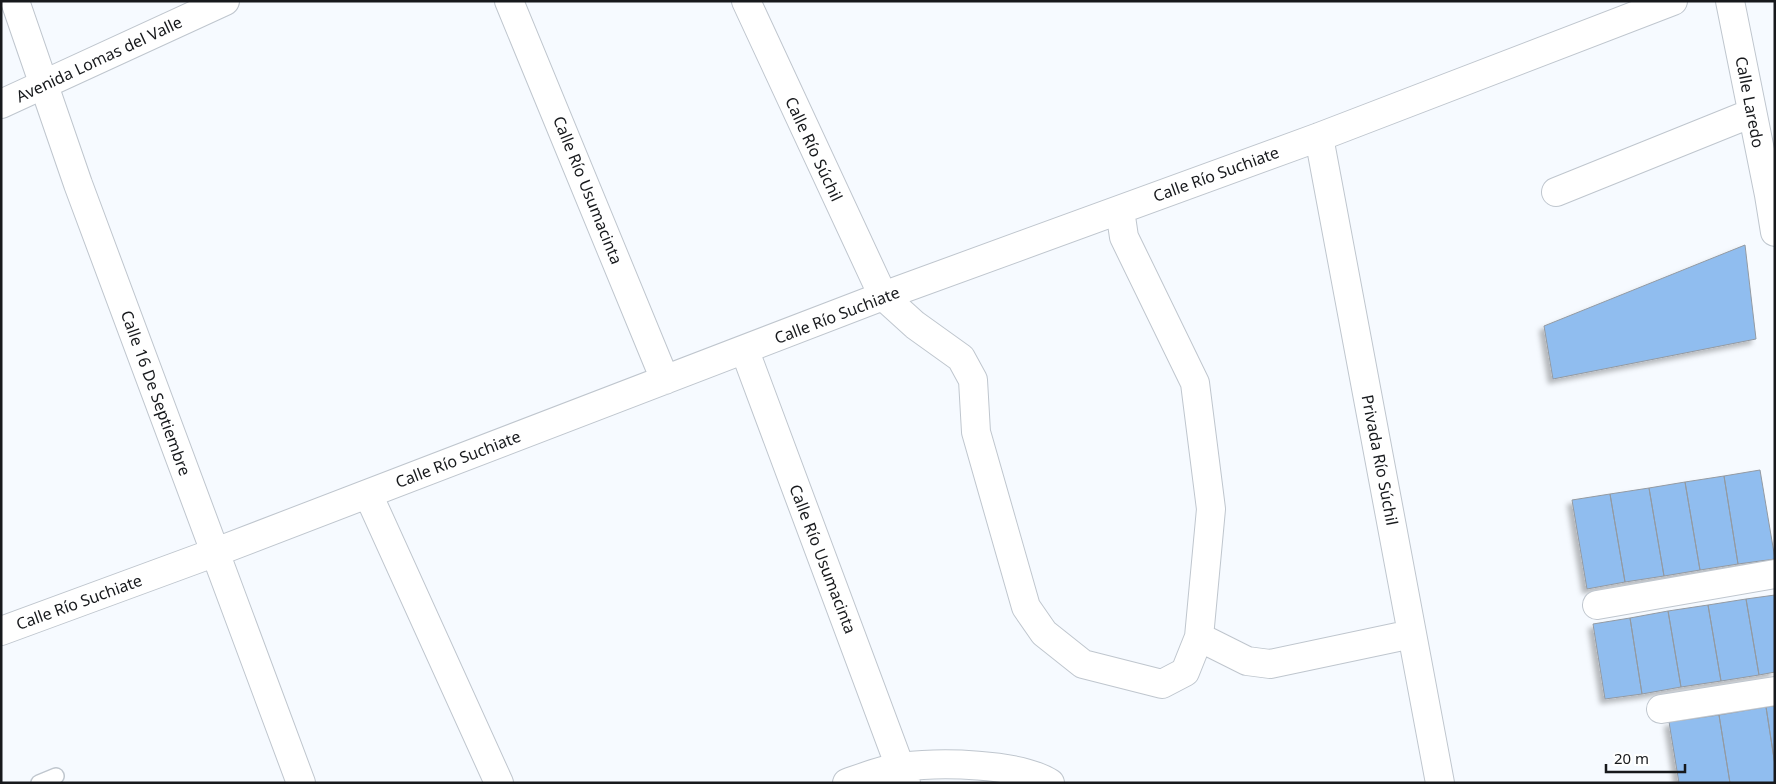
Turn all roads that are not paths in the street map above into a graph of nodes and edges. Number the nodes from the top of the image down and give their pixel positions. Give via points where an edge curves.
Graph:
1 (15, 1) edge
2 (225, 1) edge
3 (510, 1) edge
4 (746, 1) edge
5 (1673, 1) edge
6 (1730, 1) edge
7 (45, 84) junction
8 (1, 104) edge
9 (1752, 113) junction
10 (1320, 137) junction
11 (1556, 192) dead end
12 (1772, 195) edge
13 (1120, 210) junction
14 (1775, 232) edge
15 (883, 296) junction
16 (745, 351) junction
17 (665, 380) junction
18 (368, 494) junction
19 (216, 552) junction
20 (1775, 574) edge
21 (1597, 605) dead end
22 (1, 631) edge
23 (1412, 634) junction
24 (1199, 637) junction
25 (1775, 691) edge
26 (1662, 709) dead end
27 (904, 775) edge
28 (56, 776) dead end
29 (39, 783) edge
30 (301, 783) edge
31 (499, 783) edge
32 (847, 783) edge
33 (1050, 783) edge
34 (1440, 783) edge

1 - 7 street, Calle 16 De Septiembre
2 - 7 street, Avenida Lomas del Valle
3 - 17 street, Calle Río Usumacinta
4 - 15 street, Calle Río Súchil
5 - 10 street, Calle Río Suchiate
6 - 9 street, Calle Laredo
7 - 8 street, Avenida Lomas del Valle
7 - 19 street, Calle 16 De Septiembre via 82,194
9 - 11 street
9 - 12 street, Calle Laredo
10 - 13 street, Calle Río Suchiate
10 - 23 street, Privada Río Súchil
12 - 14 street, Calle Laredo
13 - 15 street, Calle Río Suchiate
13 - 24 street via 1124,237 1195,383 1211,510
15 - 16 street, Calle Río Suchiate
15 - 24 street via 914,324 961,358 974,380 976,432 1026,607 1044,633 1083,664 1162,684 1185,672
16 - 17 street, Calle Río Suchiate
16 - 27 street, Calle Río Usumacinta
17 - 18 street, Calle Río Suchiate
18 - 19 street, Calle Río Suchiate
18 - 31 street
19 - 22 street, Calle Río Suchiate
19 - 30 street, Calle 16 De Septiembre
20 - 21 street
23 - 24 street via 1270,664 1247,661
23 - 34 street, Privada Río Súchil
25 - 26 street
27 - 32 street
27 - 33 street via 945,764 1005,769 1041,777
28 - 29 lane

